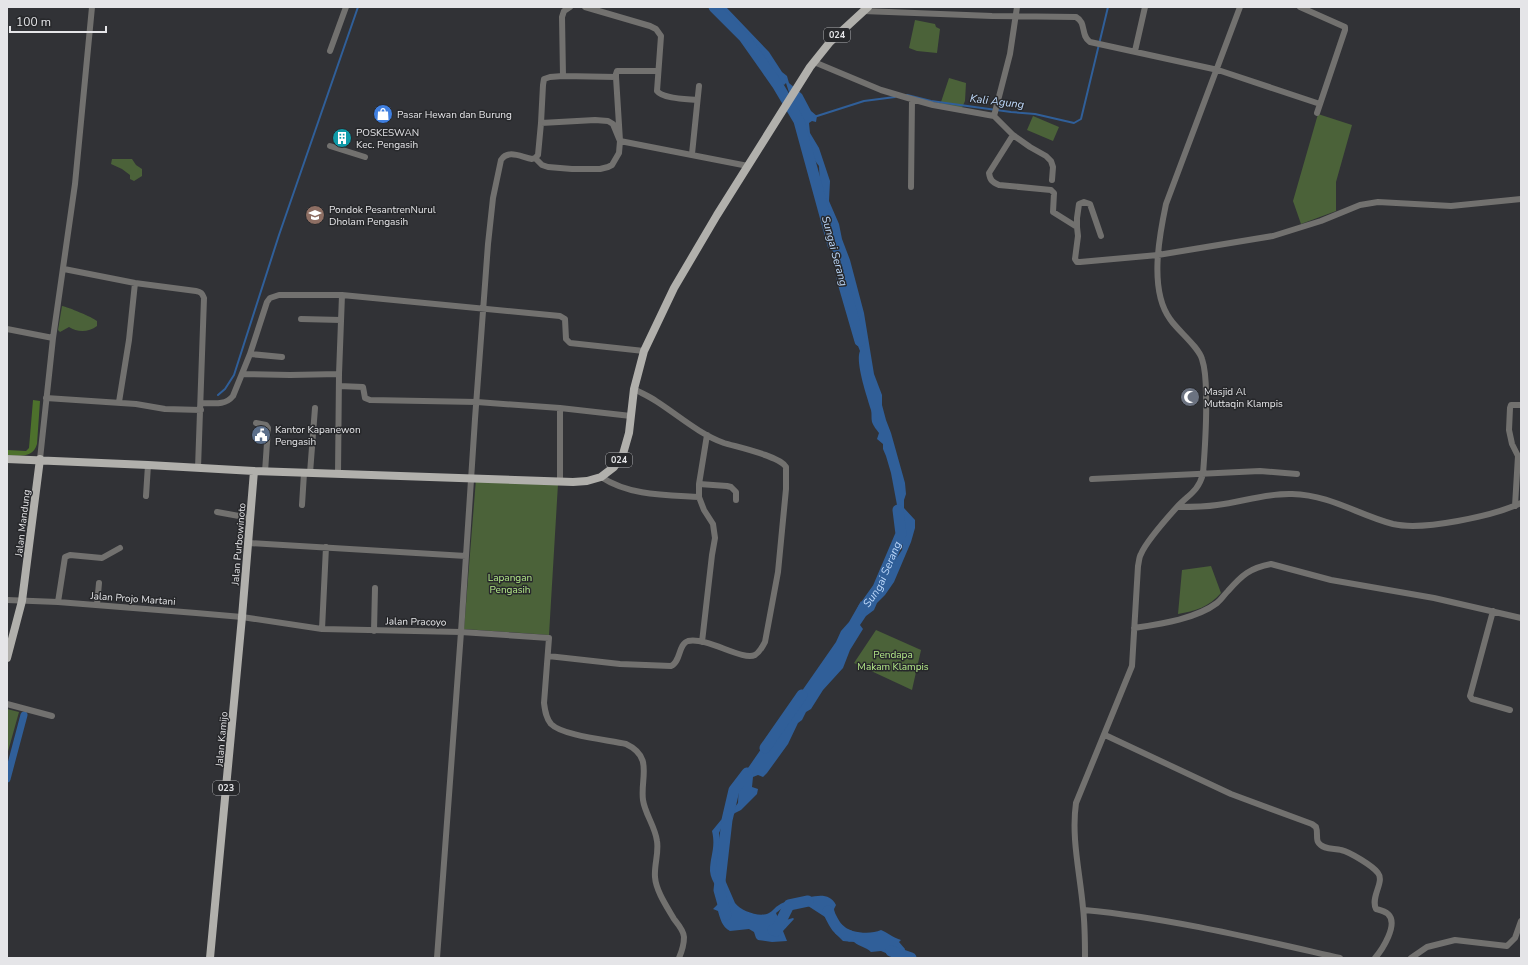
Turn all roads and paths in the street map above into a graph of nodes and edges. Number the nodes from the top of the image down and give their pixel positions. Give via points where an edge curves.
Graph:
1 (92, 7) edge
2 (346, 7) edge
3 (570, 7) edge
4 (585, 7) edge
5 (1017, 7) edge
6 (1145, 7) edge
7 (1240, 7) edge
8 (1300, 7) edge
9 (865, 9) edge
10 (1016, 16) junction
11 (330, 51) dead end
12 (1135, 51) junction
13 (812, 64) junction
14 (1218, 70) junction
15 (658, 71) junction
16 (563, 76) junction
17 (616, 77) junction
18 (699, 86) dead end
19 (910, 99) junction
20 (697, 100) junction
21 (1320, 104) junction
22 (1317, 113) dead end
23 (994, 115) junction
24 (541, 123) junction
25 (1013, 135) junction
26 (620, 141) junction
27 (330, 146) dead end
28 (692, 154) junction
29 (365, 157) dead end
30 (535, 158) junction
31 (748, 166) junction
32 (1052, 180) dead end
33 (911, 188) dead end
34 (1521, 199) edge
35 (1077, 227) junction
36 (1101, 236) dead end
37 (1158, 255) junction
38 (64, 270) junction
39 (136, 284) junction
40 (342, 295) junction
41 (484, 308) junction
42 (301, 319) dead end
43 (341, 320) junction
44 (7, 329) edge
45 (53, 338) junction
46 (644, 351) junction
47 (250, 354) junction
48 (282, 357) dead end
49 (242, 374) junction
50 (339, 374) junction
51 (339, 386) junction
52 (634, 389) junction
53 (46, 398) junction
54 (119, 402) junction
55 (477, 402) junction
56 (201, 403) junction
57 (1521, 405) edge
58 (315, 408) dead end
59 (560, 408) junction
60 (201, 410) junction
61 (631, 416) junction
62 (256, 423) dead end
63 (707, 435) junction
64 (7, 459) edge
65 (40, 459) junction
66 (148, 465) junction
67 (198, 468) junction
68 (254, 471) junction
69 (265, 472) junction
70 (307, 473) junction
71 (338, 474) junction
72 (1203, 474) junction
73 (1297, 474) dead end
74 (601, 477) junction
75 (472, 478) junction
76 (1092, 479) dead end
77 (560, 481) junction
78 (699, 484) junction
79 (146, 496) dead end
80 (699, 497) junction
81 (736, 500) dead end
82 (1521, 503) edge
83 (302, 504) dead end
84 (1178, 506) junction
85 (1515, 506) junction
86 (216, 512) dead end
87 (250, 518) junction
88 (248, 543) junction
89 (326, 547) junction
90 (120, 548) dead end
91 (466, 556) junction
92 (99, 583) dead end
93 (375, 588) dead end
94 (7, 600) edge
95 (22, 601) junction
96 (58, 602) junction
97 (97, 605) junction
98 (1493, 611) junction
99 (242, 618) junction
100 (1521, 618) edge
101 (1134, 628) junction
102 (322, 629) junction
103 (374, 631) junction
104 (461, 632) junction
105 (702, 642) junction
106 (548, 656) junction
107 (7, 658) edge
108 (7, 704) edge
109 (1510, 710) dead end
110 (52, 716) dead end
111 (1105, 735) junction
112 (1084, 910) junction
113 (1521, 921) edge
114 (210, 958) edge
115 (437, 958) edge
116 (679, 958) edge
117 (1085, 958) edge
118 (1340, 958) edge
119 (1375, 958) edge
120 (1411, 958) edge

1 - 38 street
2 - 11 street
3 - 16 street via 564,11 562,17
4 - 15 street via 656,29 661,36
5 - 10 street
6 - 12 street
7 - 14 street
8 - 21 street via 1345,26
9 - 10 street
9 - 13 main road, 024 via 830,42
10 - 12 street via 1076,17 1083,24 1086,39
10 - 23 street via 1010,54
12 - 14 street
13 - 19 street
13 - 31 main road, 024
14 - 21 street
14 - 37 street via 1166,204
15 - 17 street via 617,71
15 - 20 street via 659,94
16 - 17 street
16 - 24 street via 544,79
17 - 26 street
18 - 20 street
19 - 23 street
19 - 33 street
20 - 28 street
21 - 22 street
23 - 25 street
24 - 26 street via 608,121 613,124
24 - 30 street via 539,150
25 - 32 street via 1051,161
25 - 35 street via 989,173 990,178 998,185 1051,190 1054,193 1053,212
26 - 28 street
26 - 30 street via 616,159 612,165 604,168 548,168
27 - 29 street
28 - 31 street
30 - 41 street, Jalan Pracoyo via 509,154 500,160 493,198
31 - 46 main road, 024 via 674,288
34 - 37 street via 1451,206 1378,202 1360,205 1273,236
35 - 36 street via 1079,204 1090,204
35 - 37 street via 1077,262
37 - 72 street via 1160,299 1170,319 1202,357 1207,410
38 - 39 street
38 - 45 street
39 - 54 street
39 - 56 street via 203,294
40 - 41 street
40 - 43 street
40 - 47 street via 278,295 270,298
41 - 46 street via 560,316 565,319 566,339 570,343
41 - 55 street, Jalan Pracoyo
42 - 43 street
43 - 50 street
44 - 45 street
45 - 53 street
46 - 52 main road, 024
47 - 48 street
47 - 49 street
49 - 50 street
49 - 56 street via 230,400 224,403
50 - 51 street
51 - 55 street via 363,387 367,399
51 - 71 street
52 - 61 main road, 024
52 - 63 street
53 - 54 street
53 - 65 street
54 - 60 street via 165,410
55 - 59 street
55 - 75 street, Jalan Pracoyo
56 - 60 street
57 - 85 street via 1511,405 1510,408 1509,430 1518,456
58 - 70 street
59 - 61 street
59 - 77 street
60 - 67 street
61 - 74 main road, 024 via 623,454 614,467
62 - 69 street via 268,428
63 - 78 street
63 - 105 street via 782,461 787,476 778,572 765,642 759,652 751,656
64 - 65 main road
65 - 66 main road
65 - 95 main road, Jalan Mandung
66 - 67 main road
66 - 79 street
67 - 68 main road
68 - 69 main road, 024
68 - 87 main road, Jalan Purbowinoto / 023
69 - 70 main road, 024
70 - 71 main road, 024
70 - 83 street
71 - 75 main road, 024
72 - 73 street via 1260,471
72 - 76 street
72 - 84 street via 1197,490
74 - 77 main road, 024 via 587,481
74 - 80 street via 626,489 651,494
75 - 77 main road, 024
75 - 91 street, Jalan Pracoyo
78 - 80 street
78 - 81 street via 731,487 736,492
80 - 105 street via 716,533
82 - 85 street
84 - 85 street via 1200,507 1273,494 1292,494 1314,496 1377,519 1407,526 1462,520
84 - 101 street via 1141,554
86 - 87 street
87 - 88 main road, Jalan Purbowinoto / 023
88 - 89 street
88 - 99 main road, Jalan Purbowinoto / 023
89 - 91 street
89 - 102 street
90 - 96 street via 102,558 70,555 65,557
91 - 104 street, Jalan Pracoyo
92 - 97 street
93 - 103 street
94 - 95 street, Jalan Projo Martani
95 - 96 street, Jalan Projo Martani
95 - 107 main road, Jalan Mandung
96 - 97 street, Jalan Projo Martani
97 - 99 street, Jalan Projo Martani
98 - 100 street
98 - 101 street via 1331,580 1271,564 1244,574 1217,602 1200,613
98 - 109 street via 1470,696
99 - 102 street, Jalan Pracoyo
99 - 114 main road, Jalan Kamijo / 023
101 - 111 street via 1132,666
102 - 103 street, Jalan Pracoyo
103 - 104 street, Jalan Pracoyo
104 - 106 street via 548,638
104 - 115 street
105 - 106 street via 686,642 676,663 671,666 620,664
106 - 116 street via 544,703 551,723 574,734 626,744 642,757 642,797 658,842 655,861 656,884 684,936
108 - 110 street
111 - 112 street via 1076,803 1074,819
111 - 119 street via 1231,794 1312,824 1316,827 1318,842 1324,847 1343,850 1378,872 1380,882 1374,904 1376,909 1388,913 1392,929
112 - 117 street
112 - 118 street via 1204,928
113 - 120 street via 1515,938 1507,946 1455,940 1427,947

